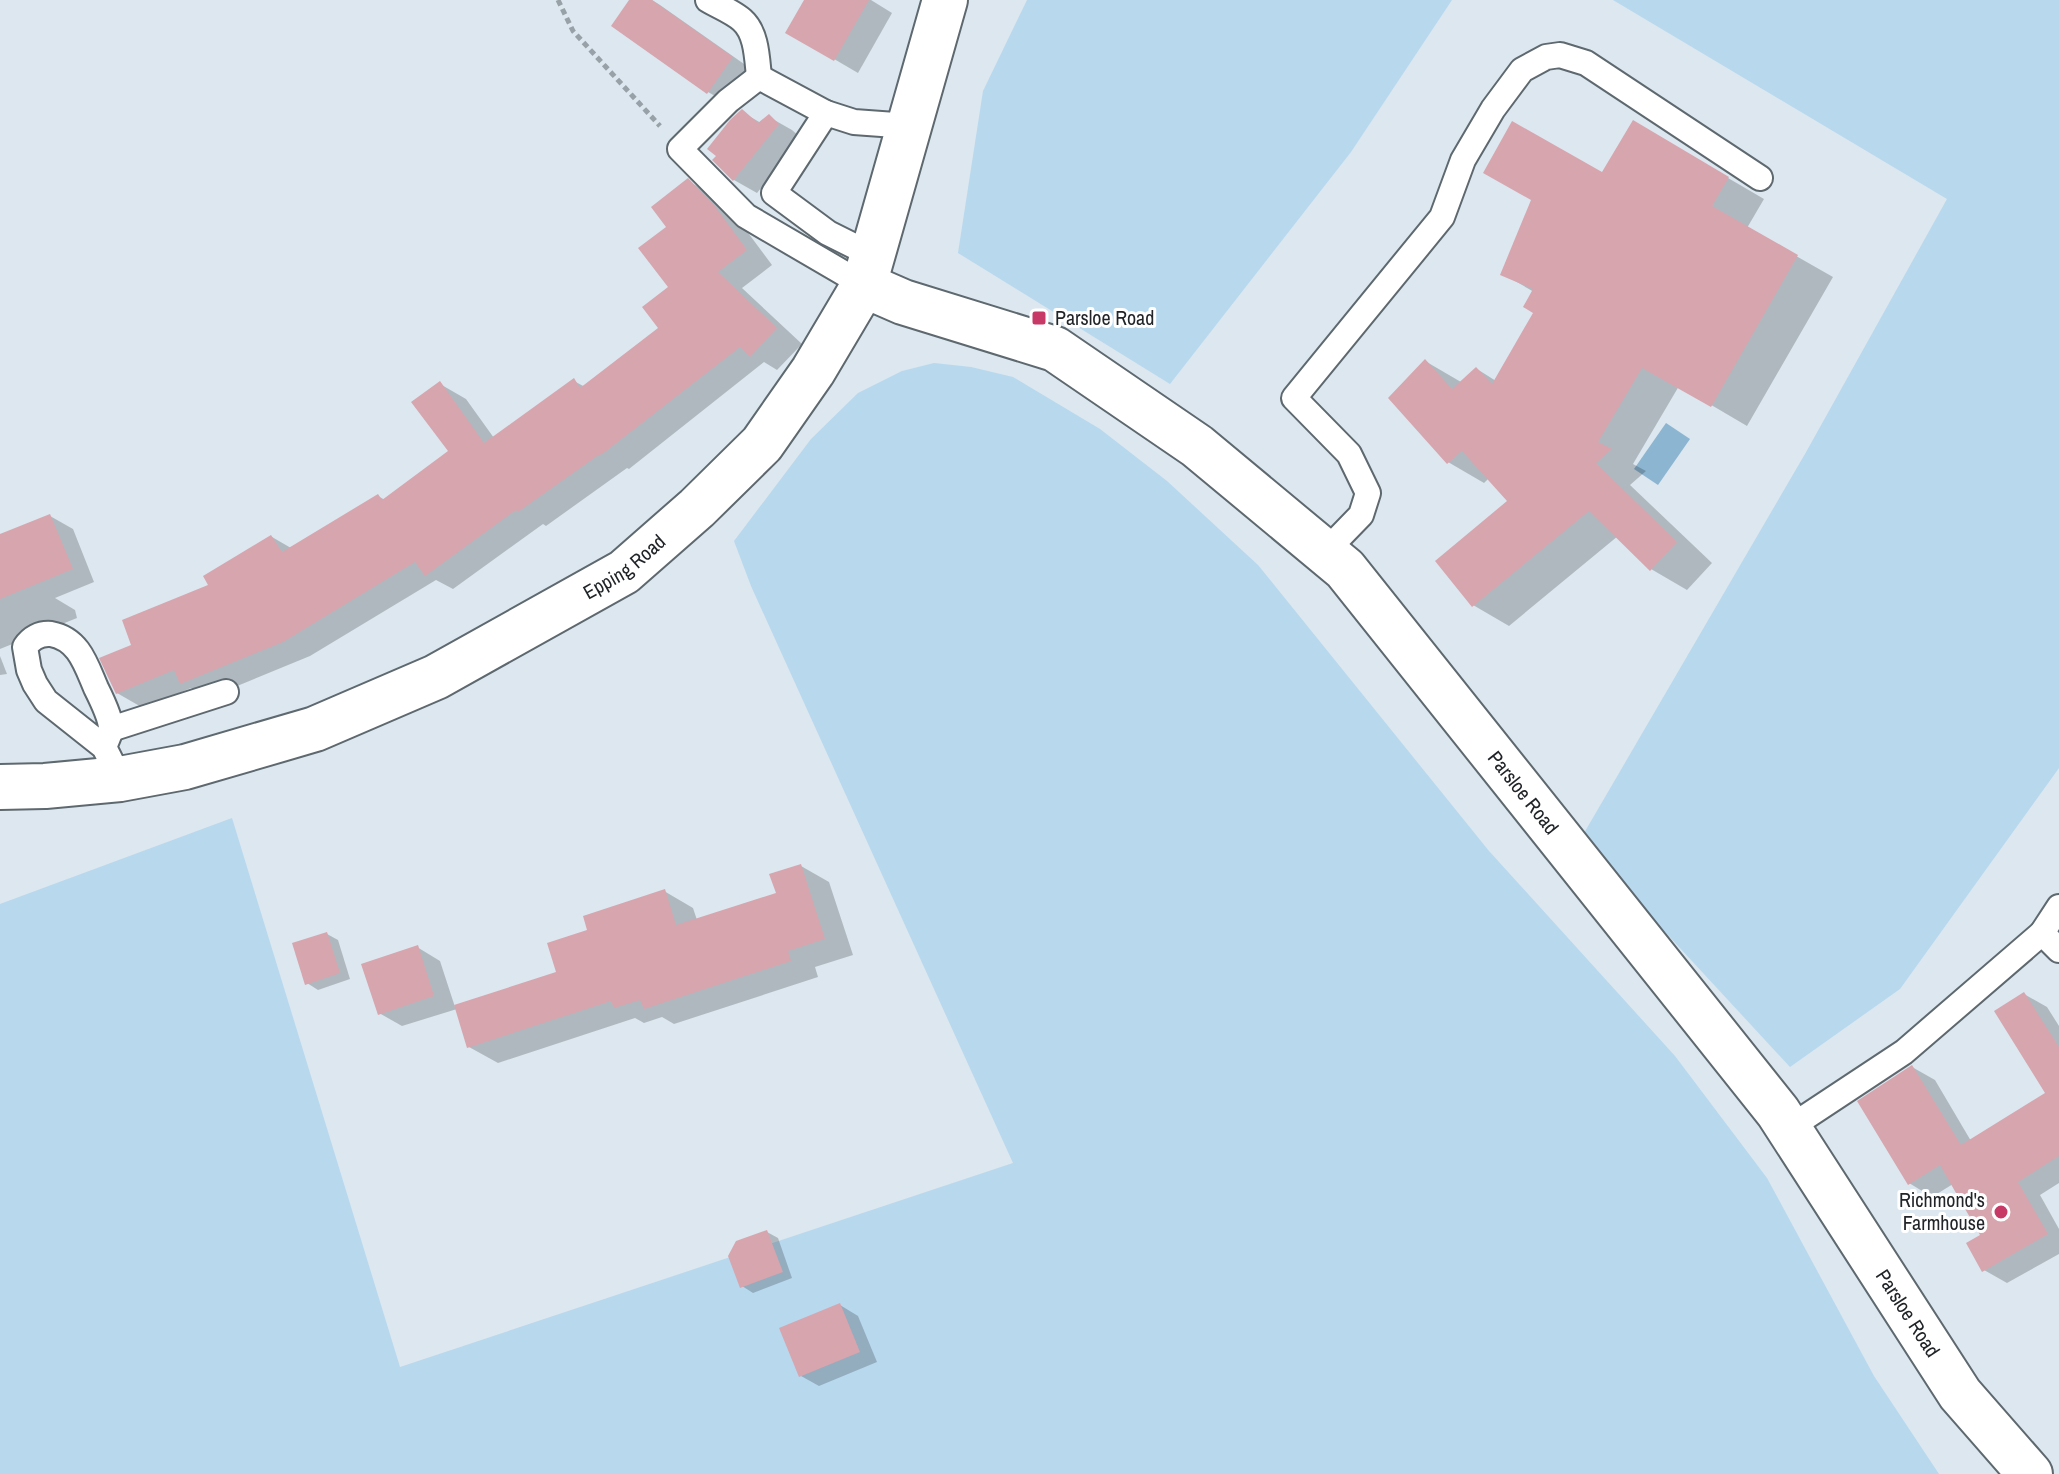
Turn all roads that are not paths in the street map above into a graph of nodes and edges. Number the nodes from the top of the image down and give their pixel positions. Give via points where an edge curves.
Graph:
1 (708, 0) edge
2 (945, 0) edge
3 (759, 77) junction
4 (826, 113) junction
5 (909, 126) junction
6 (1760, 178) dead end
7 (868, 270) junction
8 (1325, 552) junction
9 (226, 692) dead end
10 (112, 751) junction
11 (0, 787) edge
12 (2059, 907) edge
13 (2050, 942) edge
14 (1789, 1128) junction
15 (2030, 1474) edge

1 - 3 lane via 743,21 756,50
2 - 5 street, Epping Road
3 - 4 lane
3 - 7 lane via 680,149 746,216
4 - 5 lane via 854,122
4 - 7 lane via 774,193
5 - 7 street, Epping Road
6 - 8 lane via 1586,63 1560,55 1522,70 1463,160 1442,217 1294,398 1349,454 1368,493 1361,515
7 - 8 street, Parsloe Road via 903,302 1055,349 1197,446
7 - 10 street, Epping Road via 813,371 762,444 624,572 436,677 315,729 185,767
8 - 14 street, Parsloe Road via 1345,569
9 - 10 lane
10 - 11 street, Epping Road via 45,786
12 - 13 lane
13 - 14 lane via 1904,1052
14 - 15 street, Parsloe Road via 1960,1394

